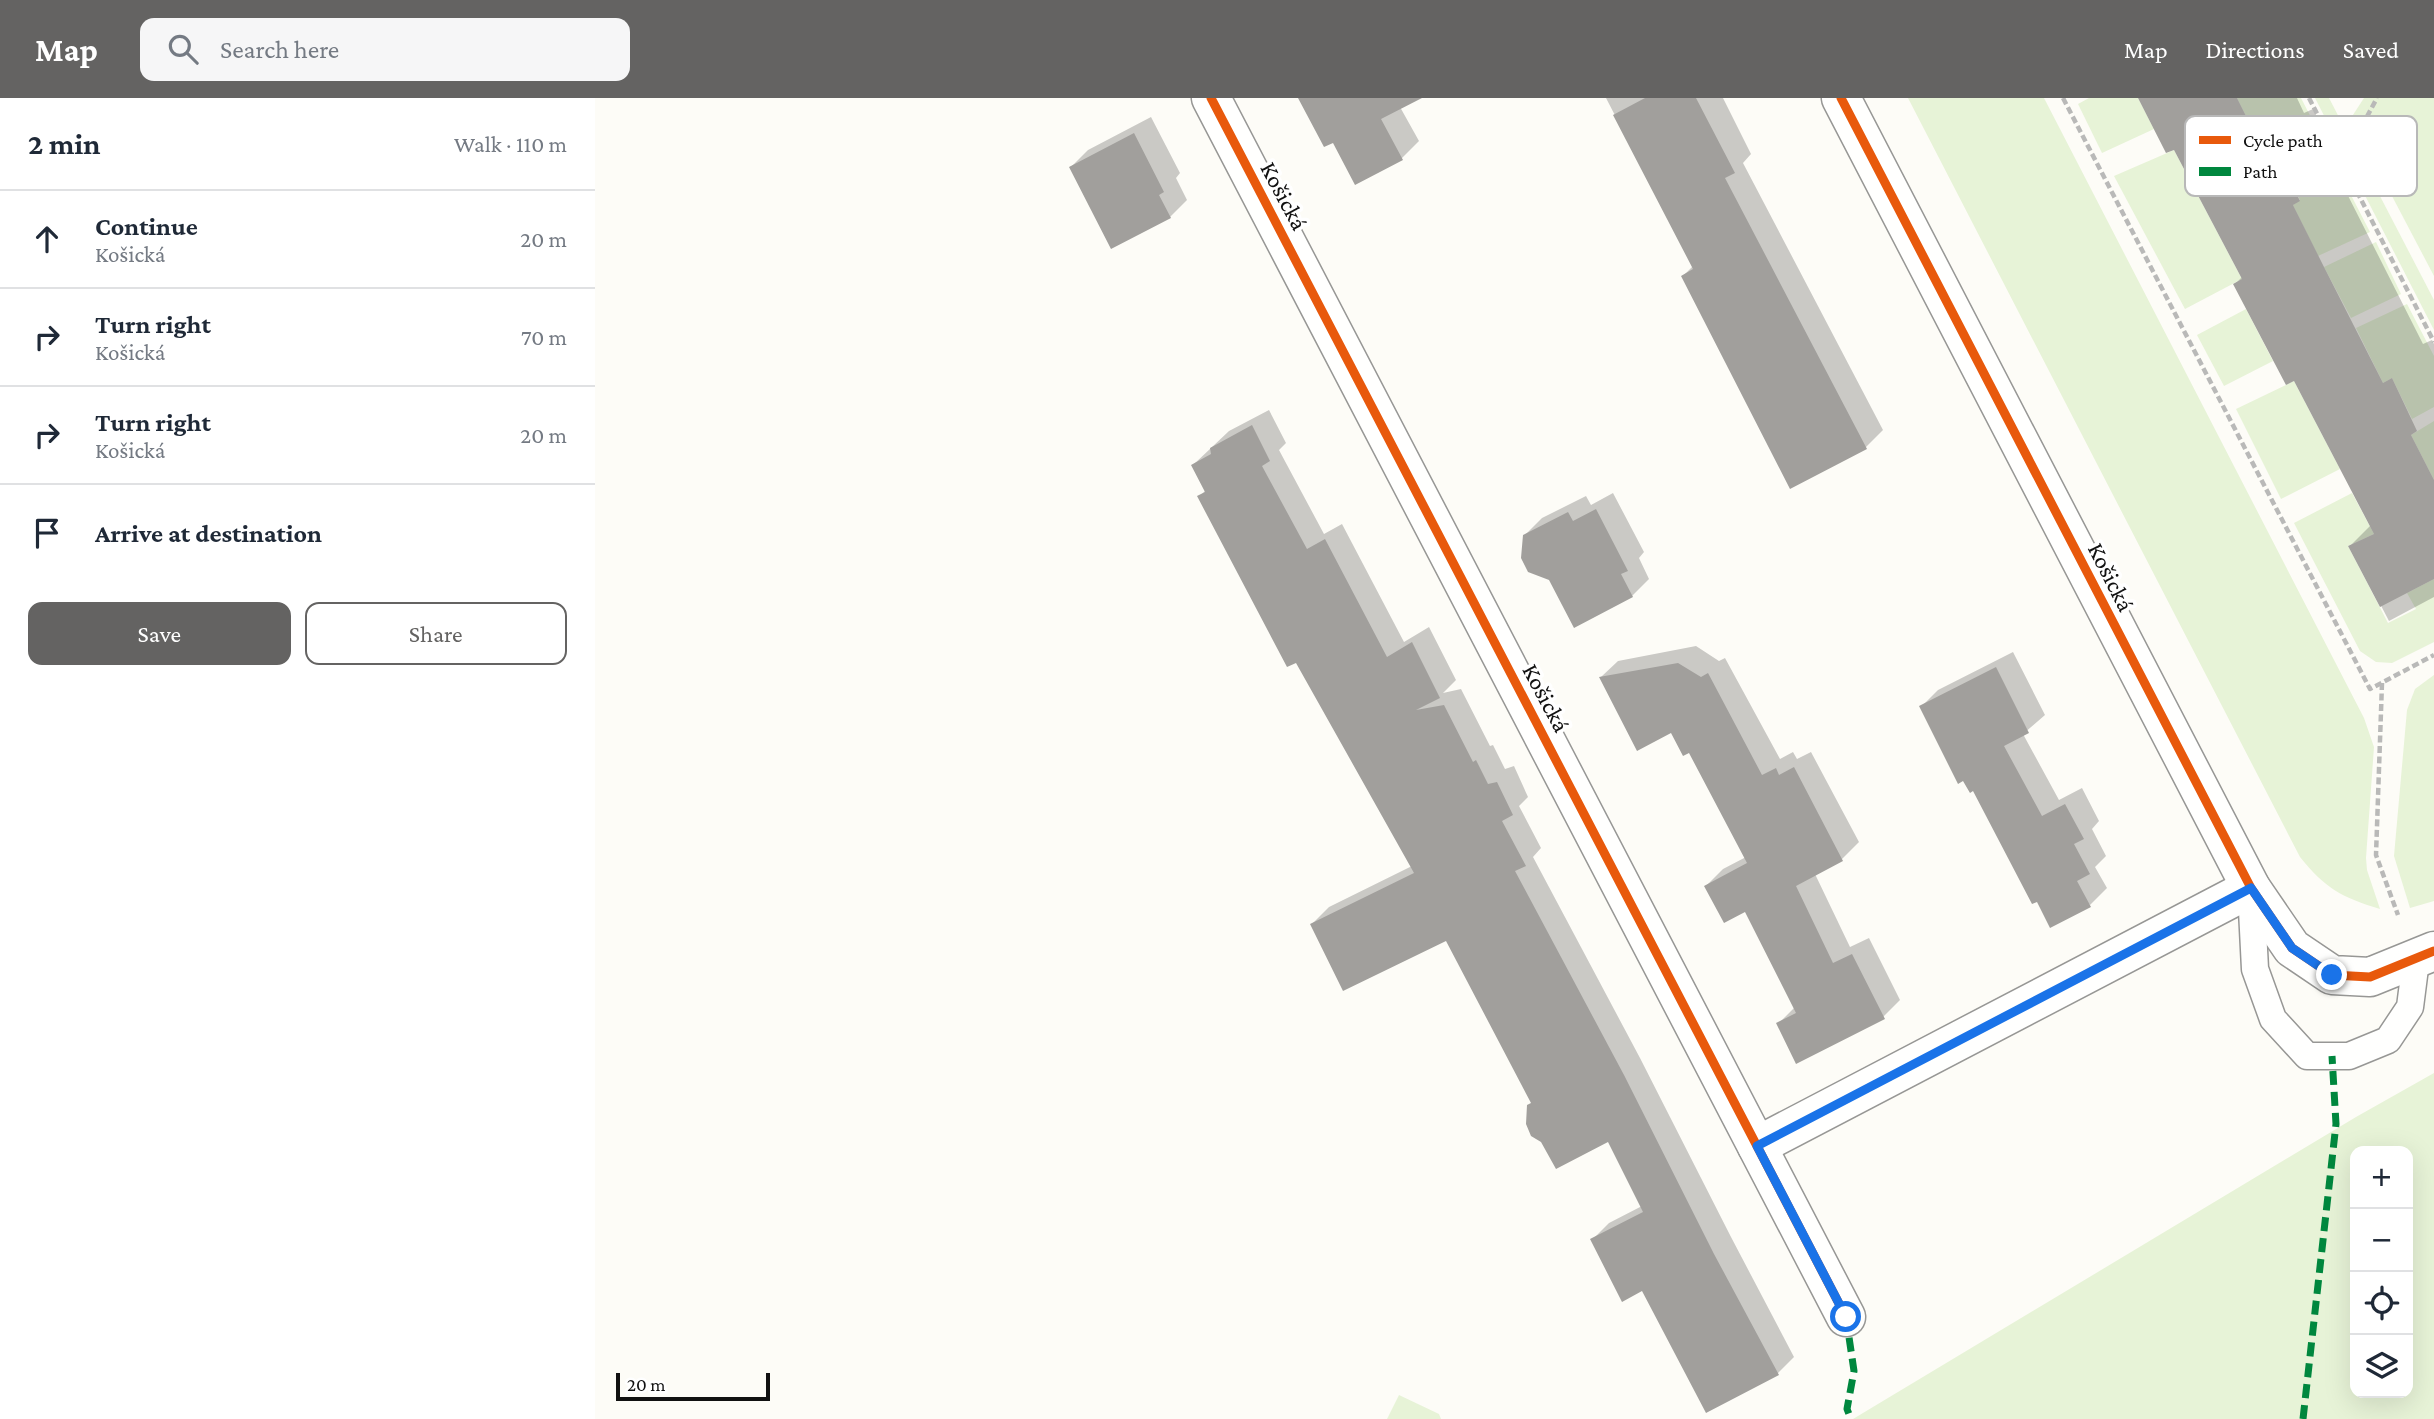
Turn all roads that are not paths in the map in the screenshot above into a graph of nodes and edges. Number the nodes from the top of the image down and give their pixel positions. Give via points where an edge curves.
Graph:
1 (1211, 98) edge
2 (1841, 98) edge
3 (2251, 888) junction
4 (2425, 956) edge
5 (1757, 1146) junction
6 (1846, 1317) dead end

1 - 5 street, Košická
2 - 3 street, Košická
3 - 4 street, Košická via 2292,948 2332,975 2370,977
3 - 4 lane via 2255,969 2273,1019 2308,1056 2350,1056 2388,1040 2410,1007
3 - 5 street
5 - 6 street, Košická

